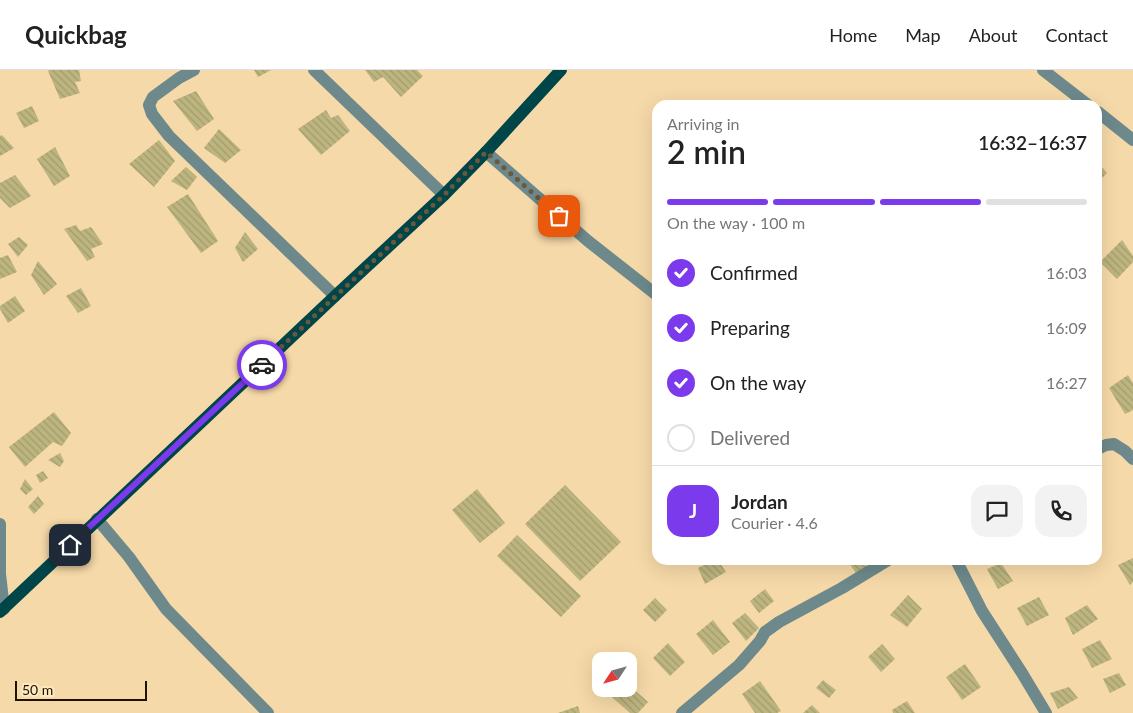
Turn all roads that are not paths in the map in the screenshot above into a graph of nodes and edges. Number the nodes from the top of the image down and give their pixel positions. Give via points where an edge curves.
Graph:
1 (194, 70) edge
2 (314, 70) edge
3 (561, 70) edge
4 (1043, 70) edge
5 (1082, 100) edge
6 (1102, 115) edge
7 (1133, 140) edge
8 (486, 152) junction
9 (444, 195) junction
10 (652, 291) edge
11 (335, 296) junction
12 (1102, 447) edge
13 (1133, 459) edge
14 (97, 520) junction
15 (0, 524) edge
16 (880, 565) edge
17 (959, 565) edge
18 (2, 611) edge
19 (268, 713) edge
20 (682, 713) edge
21 (1046, 713) edge

1 - 11 street via 153,97 149,105 152,114 169,136
2 - 9 street
3 - 8 main road
4 - 5 street
6 - 7 street
8 - 9 main road
8 - 10 street via 588,241
9 - 11 main road
11 - 14 main road
12 - 13 street via 1114,444
14 - 18 main road
14 - 19 street via 129,557 166,609
15 - 18 street
16 - 20 street via 778,622 765,632 739,665
17 - 21 street via 982,611

